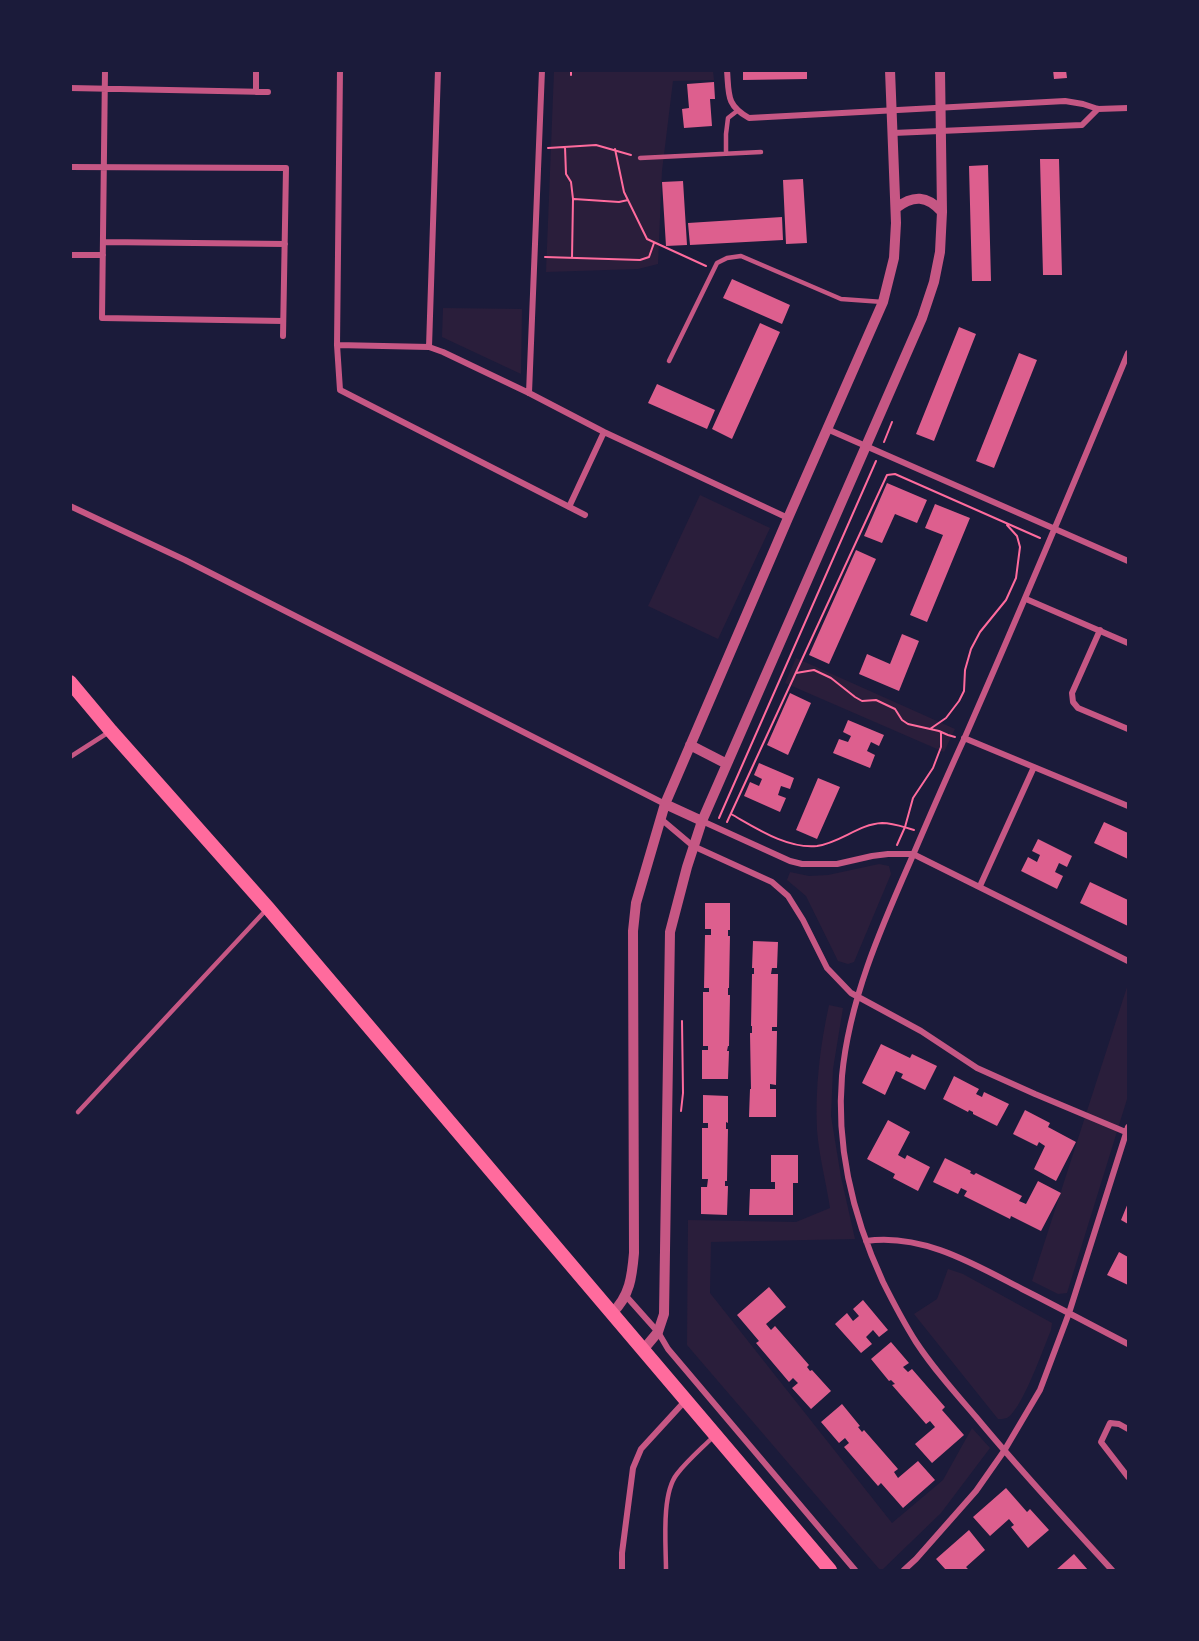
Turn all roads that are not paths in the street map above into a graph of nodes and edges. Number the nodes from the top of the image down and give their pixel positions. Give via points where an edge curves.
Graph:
1 (105, 70) edge
2 (256, 70) edge
3 (340, 70) edge
4 (438, 70) edge
5 (542, 70) edge
6 (727, 70) edge
7 (890, 70) edge
8 (940, 70) edge
9 (70, 88) edge
10 (105, 89) junction
11 (256, 92) junction
12 (268, 92) dead end
13 (941, 108) junction
14 (1128, 108) edge
15 (1098, 109) junction
16 (892, 110) junction
17 (737, 111) junction
18 (942, 131) junction
19 (893, 133) junction
20 (761, 152) dead end
21 (726, 153) junction
22 (640, 158) road end
23 (70, 167) edge
24 (104, 167) junction
25 (896, 208) junction
26 (942, 212) junction
27 (103, 242) junction
28 (285, 244) junction
29 (70, 255) edge
30 (103, 255) junction
31 (883, 302) junction
32 (283, 321) junction
33 (282, 336) dead end
34 (337, 345) junction
35 (429, 347) junction
36 (1128, 352) edge
37 (669, 361) dead end
38 (529, 393) junction
39 (827, 429) junction
40 (604, 432) junction
41 (866, 447) junction
42 (70, 506) edge
43 (569, 507) junction
44 (585, 515) dead end
45 (788, 518) junction
46 (1055, 530) junction
47 (1128, 561) edge
48 (1026, 598) junction
49 (1100, 630) junction
50 (1128, 643) edge
51 (70, 682) edge
52 (1128, 729) edge
53 (111, 731) junction
54 (964, 738) junction
55 (690, 745) junction
56 (70, 757) edge
57 (727, 764) junction
58 (1034, 767) junction
59 (665, 804) junction
60 (1128, 806) edge
61 (660, 818) junction
62 (702, 821) junction
63 (693, 846) junction
64 (914, 854) junction
65 (980, 886) junction
66 (268, 908) junction
67 (1128, 961) edge
68 (859, 997) junction
69 (78, 1112) dead end
70 (1128, 1131) edge
71 (866, 1241) junction
72 (626, 1296) junction
73 (612, 1313) junction
74 (1069, 1313) junction
75 (658, 1332) junction
76 (1128, 1344) edge
77 (643, 1350) junction
78 (686, 1400) junction
79 (1128, 1429) edge
80 (715, 1435) junction
81 (1004, 1451) junction
82 (1128, 1477) edge
83 (622, 1570) edge
84 (666, 1570) edge
85 (830, 1570) edge
86 (855, 1570) edge
87 (904, 1570) edge
88 (1112, 1570) edge

1 - 10 street
2 - 11 street
3 - 34 street
4 - 35 street
5 - 38 street
6 - 17 street via 729,98
7 - 16 street
8 - 13 street
9 - 10 street
10 - 11 street
10 - 24 street
11 - 12 street
13 - 15 street via 1065,101
13 - 16 street
13 - 18 street
14 - 15 street
15 - 18 street via 1082,125
16 - 17 street via 749,118
16 - 19 street
17 - 21 lane via 728,118
18 - 19 street
18 - 26 street
19 - 25 street
20 - 21 lane
21 - 22 lane
23 - 24 street
24 - 27 street
24 - 28 street via 286,168
25 - 26 street via 906,200 920,199 934,202
25 - 31 street via 894,258
26 - 41 street via 934,282
27 - 28 street
27 - 30 street
28 - 32 street
29 - 30 street
30 - 32 street via 102,318
31 - 37 lane via 841,299 741,256 727,258 717,264
31 - 39 street
32 - 33 street
34 - 35 street
34 - 43 street via 340,390
35 - 38 street
36 - 46 street
38 - 40 street
39 - 41 street
39 - 45 street
40 - 43 street
40 - 45 street
41 - 46 street
41 - 57 street
42 - 59 street
43 - 44 street
45 - 55 street
46 - 47 street
46 - 48 street
48 - 49 street
48 - 54 street
49 - 50 street
49 - 52 street via 1072,693 1073,702 1081,710
51 - 53 main road
53 - 56 lane
53 - 66 main road
54 - 58 street
54 - 64 street
55 - 57 street
55 - 59 street
57 - 62 street
58 - 60 street
58 - 65 street
59 - 61 street
59 - 62 street
61 - 63 street
61 - 72 street via 636,903 633,931 634,1253
62 - 63 street
62 - 64 street via 802,864 837,864 873,856
63 - 68 street via 772,882 788,896 827,968
63 - 75 street via 670,932 664,1314
64 - 65 street
64 - 68 street via 875,944
65 - 67 street
66 - 69 lane
66 - 73 main road
68 - 70 street via 977,1068
68 - 71 street via 846,1043 841,1120 843,1152
70 - 74 street
71 - 74 street via 896,1240 954,1254
71 - 81 street via 917,1343
72 - 73 street
72 - 75 street
73 - 77 main road
74 - 76 street
74 - 81 street via 1040,1390
75 - 77 street
75 - 86 street via 668,1349
77 - 78 main road
78 - 80 main road
78 - 83 street via 640,1449 633,1468
79 - 82 street via 1110,1423 1101,1442
80 - 84 lane via 675,1475 668,1490
80 - 85 main road
81 - 87 street via 976,1491
81 - 88 street

